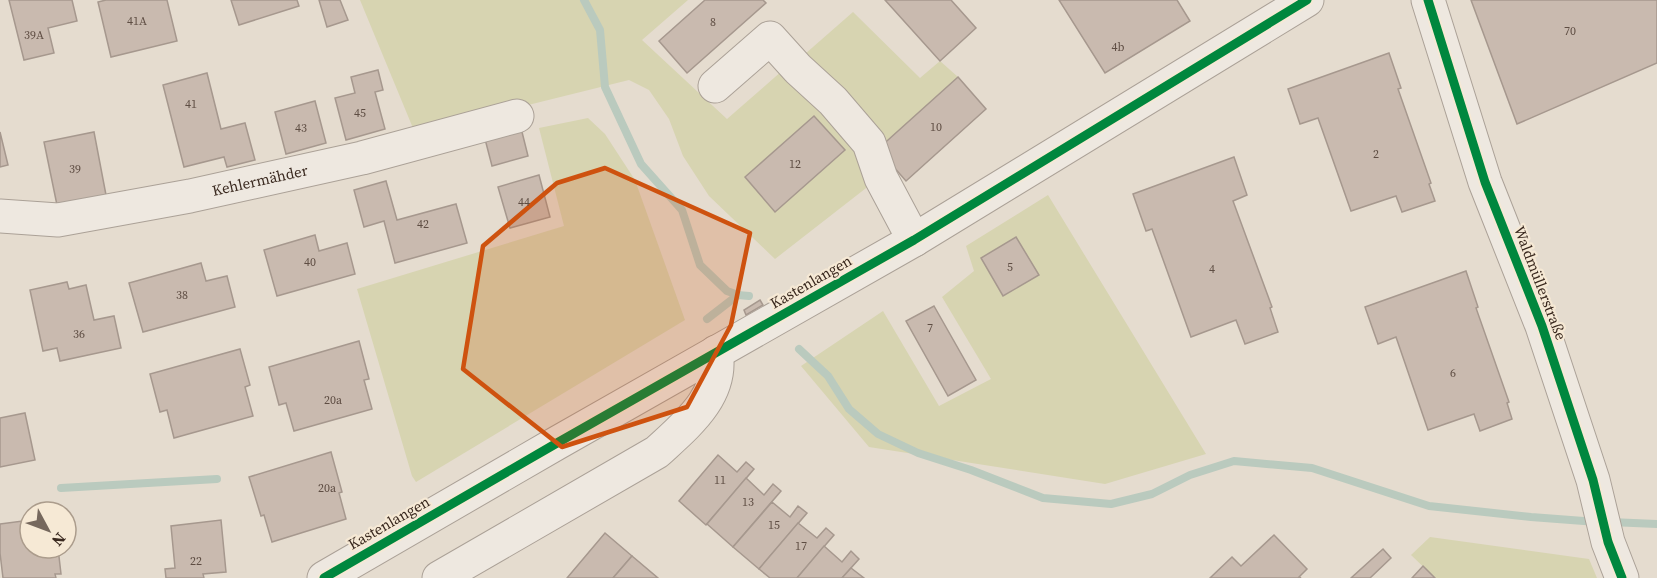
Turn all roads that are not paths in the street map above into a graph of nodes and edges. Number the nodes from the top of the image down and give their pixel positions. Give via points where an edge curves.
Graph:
1 (1307, 0) edge
2 (1428, 0) edge
3 (715, 86) dead end
4 (517, 116) dead end
5 (0, 216) edge
6 (914, 240) junction
7 (716, 352) junction
8 (324, 578) edge
9 (440, 578) edge
10 (1622, 578) edge

1 - 6 street, Kastenlangen
2 - 10 street, Waldmüllerstraße via 1485,182 1550,348
3 - 6 street via 770,38 833,101 868,143 881,178
4 - 5 street, Kehlermähder via 362,158 190,196 58,220
6 - 7 street, Kastenlangen
7 - 8 street, Kastenlangen
7 - 9 street via 715,379 704,405 657,453

